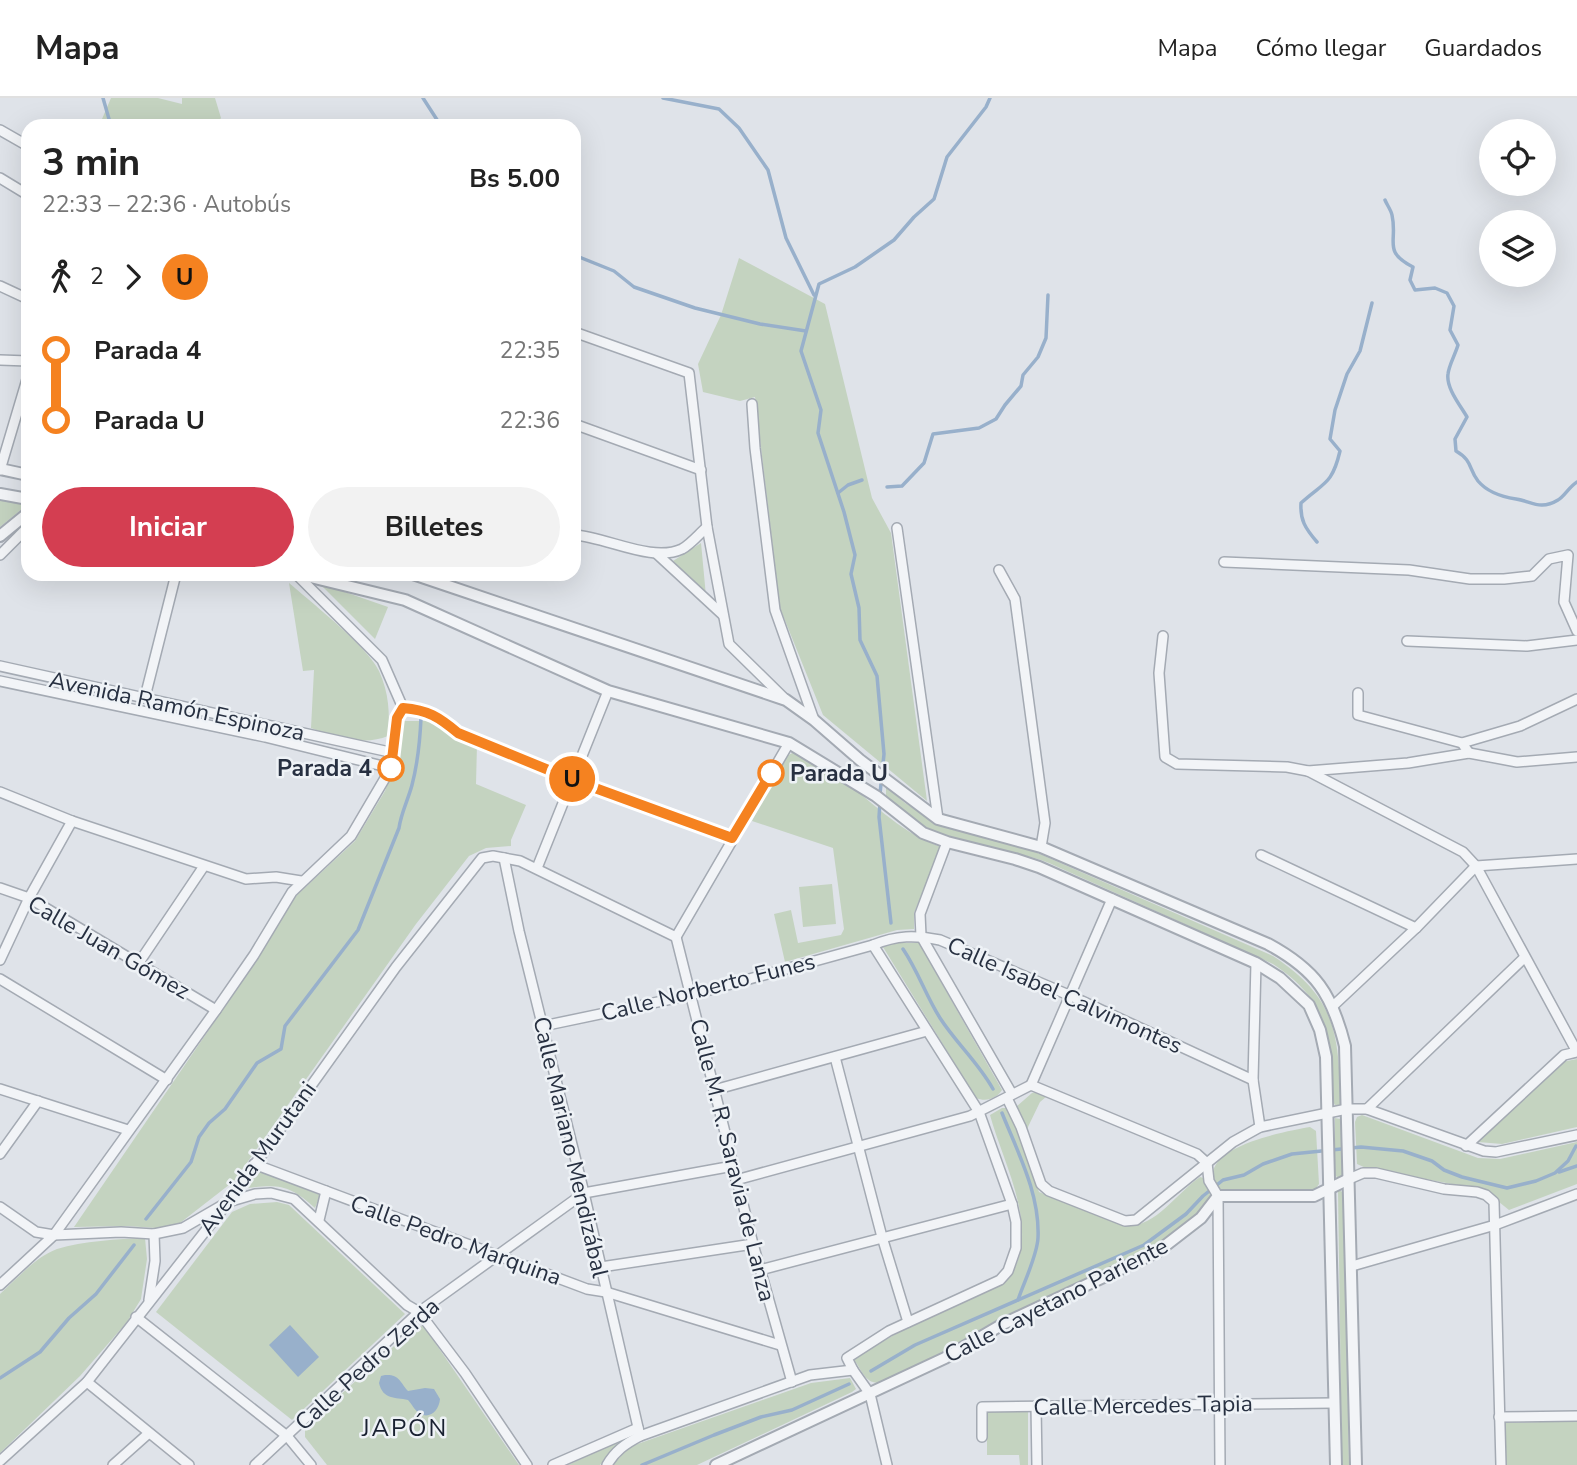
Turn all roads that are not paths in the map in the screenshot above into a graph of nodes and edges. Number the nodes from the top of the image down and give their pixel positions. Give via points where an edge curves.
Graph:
1 (0, 130) edge
2 (21, 142) edge
3 (0, 178) edge
4 (21, 191) edge
5 (0, 286) edge
6 (21, 296) edge
7 (581, 334) edge
8 (0, 360) edge
9 (21, 361) edge
10 (21, 400) edge
11 (752, 404) dead end
12 (581, 427) edge
13 (0, 470) edge
14 (701, 470) junction
15 (21, 474) edge
16 (0, 494) edge
17 (21, 498) edge
18 (21, 519) edge
19 (707, 527) junction
20 (897, 528) dead end
21 (21, 534) edge
22 (0, 536) edge
23 (581, 536) edge
24 (657, 554) junction
25 (0, 555) edge
26 (1224, 562) dead end
27 (999, 570) dead end
28 (174, 581) edge
29 (304, 581) edge
30 (326, 581) edge
31 (434, 581) edge
32 (723, 615) junction
33 (1577, 631) edge
34 (1164, 636) dead end
35 (1577, 640) edge
36 (1407, 641) dead end
37 (0, 666) edge
38 (0, 681) edge
39 (608, 691) junction
40 (1358, 693) dead end
41 (145, 697) junction
42 (1577, 699) edge
43 (786, 700) junction
44 (403, 708) junction
45 (814, 720) junction
46 (789, 743) junction
47 (1462, 743) junction
48 (1469, 752) junction
49 (394, 753) junction
50 (1577, 757) edge
51 (860, 760) junction
52 (391, 768) junction
53 (1308, 771) junction
54 (848, 779) junction
55 (573, 780) junction
56 (0, 793) edge
57 (938, 819) junction
58 (72, 821) junction
59 (732, 838) junction
60 (947, 842) junction
61 (1041, 847) junction
62 (1261, 855) dead end
63 (504, 858) junction
64 (1577, 859) edge
65 (204, 866) junction
66 (1476, 866) junction
67 (537, 868) junction
68 (301, 881) junction
69 (0, 888) edge
70 (29, 898) junction
71 (1112, 899) junction
72 (1416, 928) junction
73 (921, 936) junction
74 (676, 937) junction
75 (873, 946) junction
76 (1524, 958) junction
77 (0, 960) edge
78 (1255, 963) junction
79 (138, 964) junction
80 (0, 979) edge
81 (691, 995) junction
82 (1071, 996) junction
83 (1333, 1006) junction
84 (216, 1010) junction
85 (543, 1026) junction
86 (927, 1031) junction
87 (835, 1057) junction
88 (167, 1080) junction
89 (1253, 1080) junction
90 (1031, 1085) junction
91 (0, 1089) edge
92 (714, 1090) junction
93 (1009, 1096) junction
94 (37, 1101) junction
95 (1346, 1109) junction
96 (1367, 1109) junction
97 (979, 1111) junction
98 (1328, 1114) junction
99 (1260, 1127) junction
100 (128, 1130) junction
101 (1577, 1135) edge
102 (1466, 1146) junction
103 (859, 1148) junction
104 (0, 1154) edge
105 (1207, 1163) junction
106 (254, 1164) junction
107 (733, 1166) junction
108 (736, 1180) junction
109 (1349, 1180) junction
110 (1329, 1189) junction
111 (326, 1191) junction
112 (584, 1193) junction
113 (1577, 1195) edge
114 (1218, 1196) junction
115 (228, 1202) junction
116 (1012, 1204) junction
117 (0, 1207) edge
118 (319, 1220) junction
119 (1495, 1225) junction
120 (154, 1234) junction
121 (54, 1235) junction
122 (882, 1237) junction
123 (753, 1244) junction
124 (499, 1256) junction
125 (1352, 1266) junction
126 (601, 1267) junction
127 (760, 1270) junction
128 (0, 1284) edge
129 (606, 1292) junction
130 (148, 1302) junction
131 (419, 1312) junction
132 (136, 1317) junction
133 (908, 1322) junction
134 (780, 1345) junction
135 (858, 1376) junction
136 (87, 1382) junction
137 (792, 1382) junction
138 (870, 1394) junction
139 (1334, 1403) junction
140 (1218, 1404) junction
141 (1036, 1406) junction
142 (1577, 1416) edge
143 (1499, 1417) junction
144 (639, 1432) junction
145 (149, 1433) junction
146 (287, 1436) junction
147 (982, 1437) dead end
148 (0, 1461) edge
149 (113, 1465) edge
150 (189, 1465) edge
151 (255, 1465) edge
152 (311, 1465) edge
153 (527, 1465) edge
154 (553, 1465) edge
155 (607, 1465) edge
156 (716, 1465) edge
157 (887, 1465) edge
158 (1037, 1465) edge
159 (1220, 1465) edge
160 (1336, 1465) edge
161 (1356, 1465) edge
162 (1501, 1465) edge

1 - 2 street
3 - 4 street
5 - 6 street
7 - 14 street via 689,373
8 - 9 street
10 - 13 street
11 - 45 street via 775,610
12 - 14 street
13 - 15 street
14 - 19 street
16 - 17 street
18 - 22 street
19 - 24 street via 684,548
19 - 32 street
20 - 57 street
21 - 25 street
23 - 24 street
24 - 32 street
26 - 33 street via 1504,579 1532,576 1549,559 1568,555 1564,602
27 - 61 street via 1014,599 1045,823
28 - 41 street
29 - 44 street via 382,660
30 - 39 street via 405,600
31 - 43 street
32 - 43 street via 729,644
34 - 53 street via 1158,673 1166,757 1177,764
35 - 36 street via 1527,646
37 - 41 street, Avenida Ramón Espinoza
38 - 52 street, Avenida Ramón Espinoza
39 - 46 street
39 - 55 street
40 - 47 street via 1358,715
41 - 49 street, Avenida Ramón Espinoza
42 - 47 street via 1520,726
43 - 45 street
44 - 49 street via 397,718
44 - 55 street via 424,710 458,733
45 - 51 street
46 - 54 street
46 - 59 street
47 - 48 street
48 - 50 street via 1517,762
48 - 53 street via 1408,763
49 - 52 street
51 - 54 street
51 - 57 street
52 - 68 street via 351,836
53 - 66 street via 1463,852
54 - 60 street via 923,833
55 - 59 street
55 - 67 street
56 - 58 street
57 - 61 street
58 - 65 street
58 - 70 street
59 - 74 street
60 - 71 street via 1015,859
60 - 73 street via 920,914
61 - 83 street via 1294,958 1318,981
62 - 72 street
63 - 67 street
63 - 85 street, Calle Mariano Mendizábal
63 - 106 street, Avenida Murutani via 482,858 475,864
64 - 66 street
65 - 68 street via 246,879
65 - 79 street
66 - 72 street
66 - 76 street
67 - 74 street
68 - 84 street
69 - 70 street, Calle Juan Gómez
70 - 77 street
70 - 79 street, Calle Juan Gómez
71 - 78 street
71 - 82 street
72 - 83 street
73 - 75 street, Calle Isabel Calvimontes via 890,938
73 - 82 street, Calle Isabel Calvimontes
73 - 93 street
74 - 81 street, Calle M. R. Saravia de Lanza
75 - 81 street, Calle Norberto Funes
75 - 86 street
76 - 96 street
76 - 102 street via 1577,1052 1564,1055
78 - 89 street
78 - 98 street via 1280,978 1309,1005 1326,1057
79 - 84 street, Calle Juan Gómez
80 - 88 street
81 - 85 street, Calle Norberto Funes
81 - 92 street, Calle M. R. Saravia de Lanza
82 - 89 street, Calle Isabel Calvimontes
82 - 90 street
83 - 95 street via 1345,1046
84 - 88 street
85 - 112 street, Calle Mariano Mendizábal
86 - 87 street
86 - 97 street
87 - 92 street
87 - 103 street
88 - 100 street
89 - 99 street
90 - 93 street
90 - 105 street via 1197,1154
91 - 94 street
92 - 107 street, Calle M. R. Saravia de Lanza
93 - 97 street
93 - 105 street via 1041,1184 1125,1221 1136,1220
94 - 100 street
94 - 104 street
95 - 96 street
95 - 98 street
95 - 109 street
96 - 102 street
97 - 103 street
97 - 116 street
98 - 99 street
98 - 110 street
99 - 105 street
100 - 121 street
101 - 102 street via 1496,1152
103 - 108 street
103 - 122 street
105 - 114 street via 1209,1181
106 - 111 street, Calle Pedro Marquina
106 - 115 street, Avenida Murutani
107 - 108 street, Calle M. R. Saravia de Lanza
107 - 112 street
108 - 123 street, Calle M. R. Saravia de Lanza
109 - 110 street
109 - 119 street via 1376,1173 1486,1195 1494,1202
109 - 125 street
110 - 114 street via 1314,1196
110 - 139 street
111 - 118 street
111 - 124 street, Calle Pedro Marquina
112 - 124 street, Calle Pedro Zerda
112 - 126 street, Calle Mariano Mendizábal
113 - 119 street
114 - 138 street, Calle Cayetano Pariente via 1201,1219 1157,1252 1003,1324
114 - 140 street
115 - 118 street via 255,1194 283,1195
115 - 120 street via 183,1228
115 - 130 street, Avenida Murutani
116 - 122 street
116 - 133 street via 1016,1248 1008,1271 1000,1280
117 - 121 street via 36,1232
118 - 131 street
119 - 125 street
119 - 143 street
120 - 121 street
120 - 130 street
121 - 128 street
122 - 127 street
122 - 133 street
123 - 126 street
123 - 127 street, Calle M. R. Saravia de Lanza
124 - 129 street, Calle Pedro Marquina
124 - 131 street, Calle Pedro Zerda
125 - 161 street
126 - 129 street, Calle Mariano Mendizábal
127 - 134 street, Calle M. R. Saravia de Lanza
129 - 134 street, Calle Pedro Marquina
129 - 144 street, Calle Mariano Mendizábal
130 - 132 street, Avenida Murutani
131 - 146 street, Calle Pedro Zerda
131 - 153 street
132 - 136 street, Avenida Murutani
132 - 146 street
133 - 135 street via 847,1357
134 - 137 street, Calle M. R. Saravia de Lanza
135 - 137 street via 810,1375
135 - 138 street
136 - 145 street
136 - 148 street, Avenida Murutani
137 - 144 street
138 - 156 street, Calle Cayetano Pariente
138 - 157 street
139 - 140 street, Calle Mercedes Tapia
139 - 160 street
140 - 141 street, Calle Mercedes Tapia
140 - 159 street
141 - 147 street, Calle Mercedes Tapia via 982,1407
141 - 158 street
142 - 143 street
143 - 162 street
144 - 154 street
144 - 155 street
145 - 149 street
145 - 150 street
146 - 151 street, Calle Pedro Zerda
146 - 152 street

